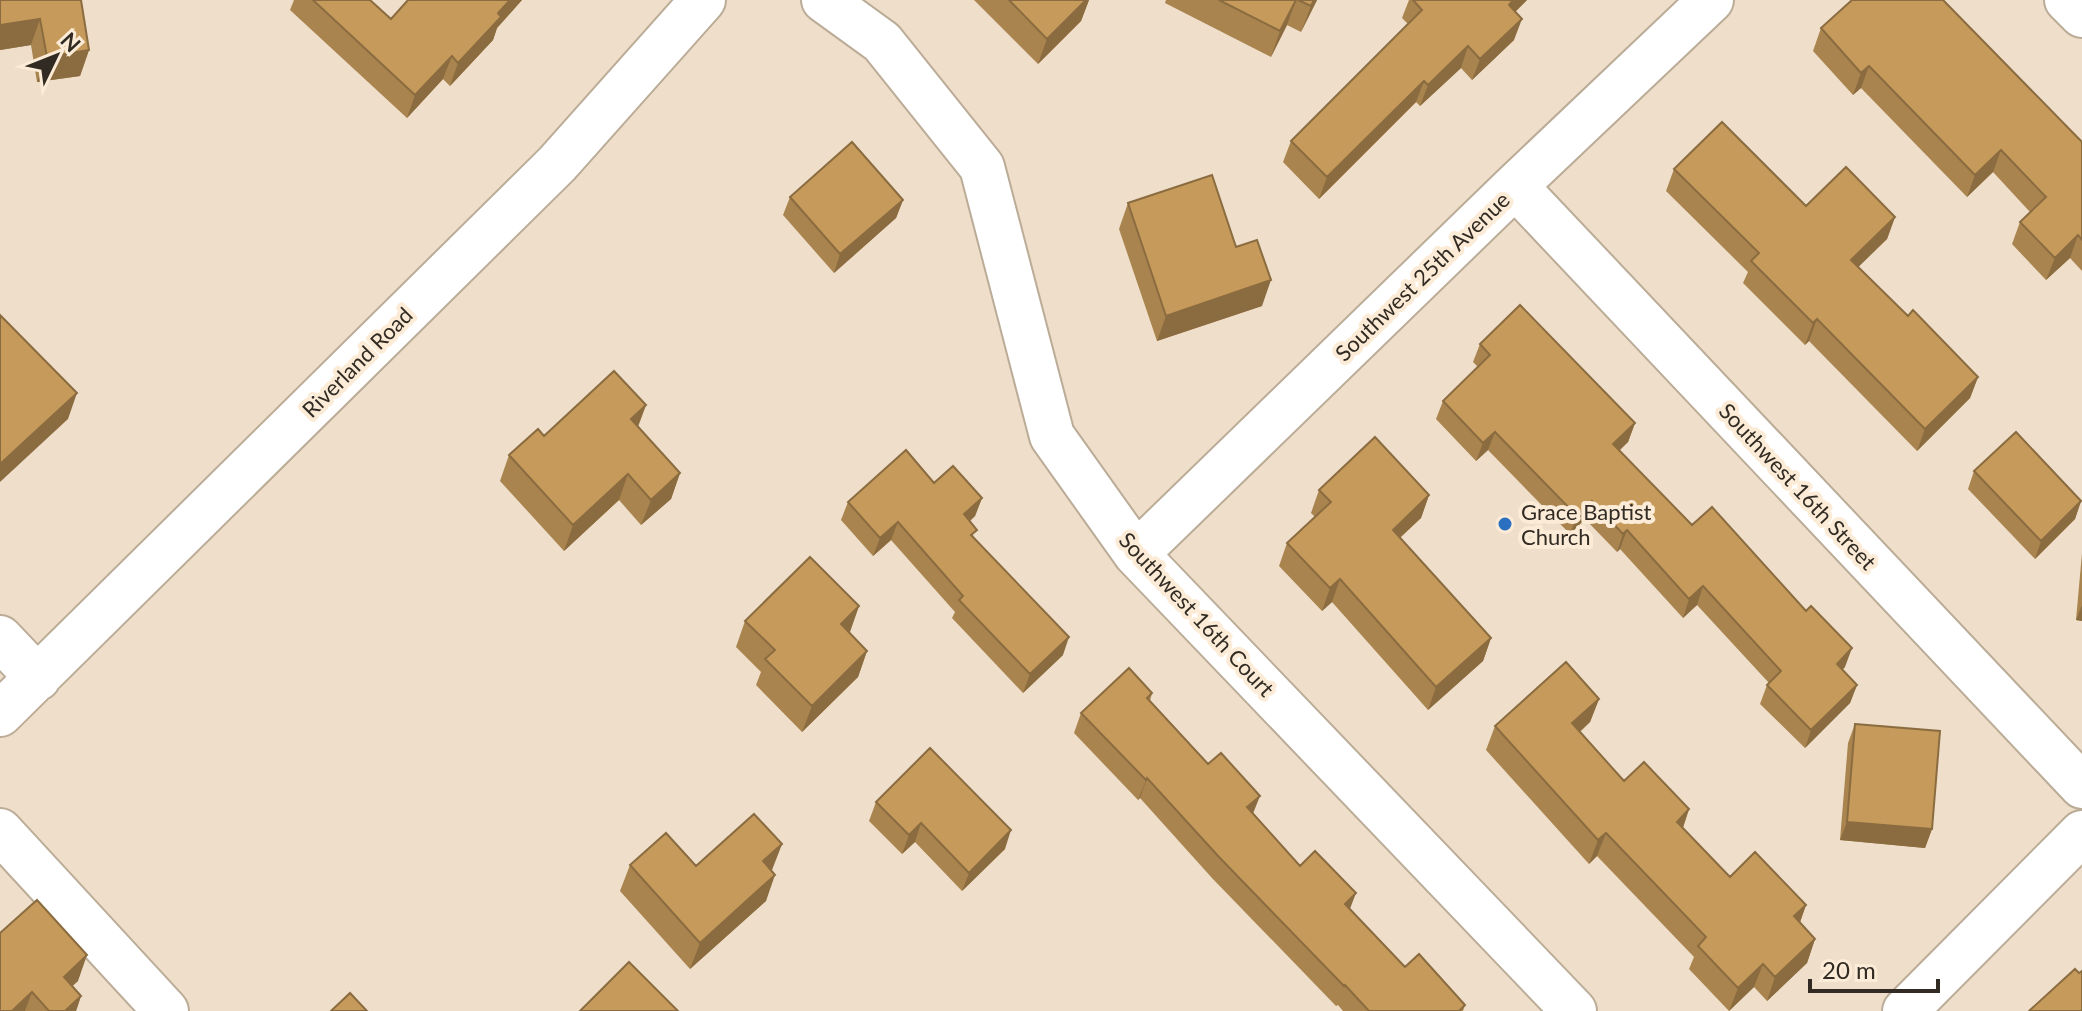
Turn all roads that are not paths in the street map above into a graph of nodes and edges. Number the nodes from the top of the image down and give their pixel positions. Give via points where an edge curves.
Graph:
1 (703, 0) edge
2 (824, 0) edge
3 (1711, 0) edge
4 (2067, 0) edge
5 (2082, 15) edge
6 (1515, 186) junction
7 (1136, 554) junction
8 (0, 638) edge
9 (38, 678) junction
10 (0, 714) edge
11 (2082, 786) edge
12 (0, 831) edge
13 (2082, 833) edge
14 (166, 1011) edge
15 (1574, 1011) edge
16 (1905, 1011) edge

1 - 9 street, Riverland Road via 557,164
2 - 7 street, Southwest 16th Court via 882,42 982,167 1052,436
3 - 6 street, Southwest 25th Avenue
4 - 5 street
6 - 7 street, Southwest 25th Avenue
6 - 11 street, Southwest 16th Street
7 - 15 street, Southwest 16th Court
8 - 9 street
9 - 10 street, Riverland Road
12 - 14 street
13 - 16 street

